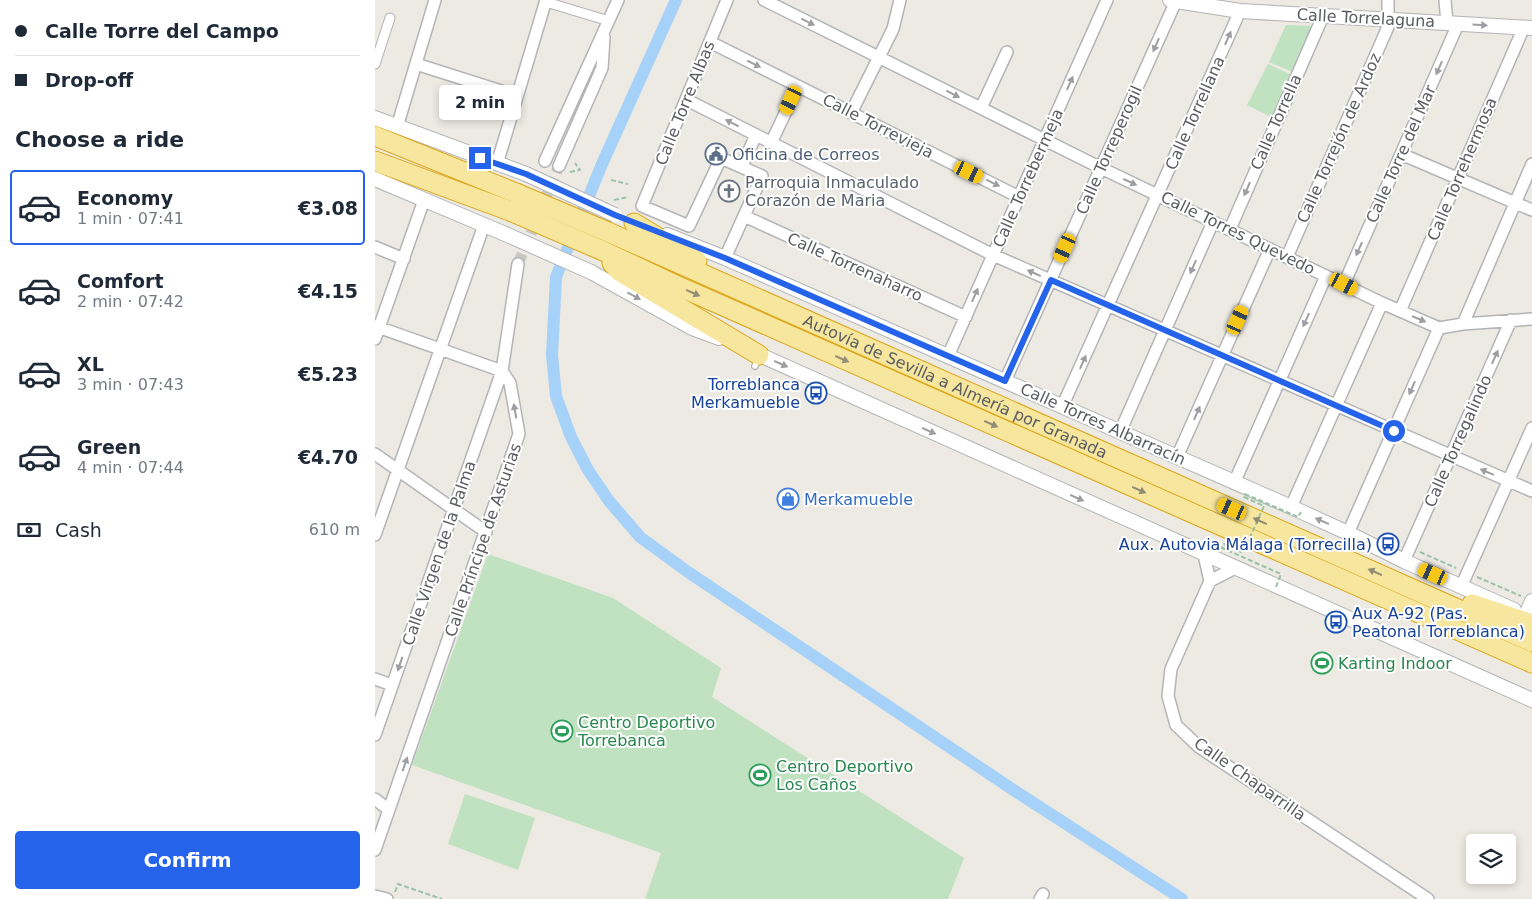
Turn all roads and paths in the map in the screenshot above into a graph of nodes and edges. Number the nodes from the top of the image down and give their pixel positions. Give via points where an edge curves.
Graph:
1 (435, 0) edge
2 (618, 0) edge
3 (727, 0) edge
4 (764, 0) edge
5 (900, 0) edge
6 (1107, 0) edge
7 (1173, 0) edge
8 (1388, 0) edge
9 (1445, 0) edge
10 (546, 1) edge
11 (1240, 11) junction
12 (1323, 16) junction
13 (390, 18) dead end
14 (1390, 19) junction
15 (1453, 23) junction
16 (607, 26) junction
17 (1528, 27) edge
18 (710, 42) junction
19 (1007, 52) dead end
20 (880, 57) junction
21 (375, 64) edge
22 (416, 64) junction
23 (798, 86) junction
24 (517, 96) junction
25 (687, 100) junction
26 (981, 108) junction
27 (851, 113) junction
28 (375, 118) edge
29 (397, 127) junction
30 (756, 135) junction
31 (375, 136) edge
32 (1045, 139) junction
33 (771, 143) junction
34 (1401, 154) junction
35 (375, 161) edge
36 (545, 161) tunnel mouth
37 (575, 163) dead end
38 (497, 164) junction
39 (1532, 164) edge
40 (559, 166) tunnel mouth
41 (742, 166) junction
42 (1101, 168) junction
43 (570, 172) dead end
44 (375, 179) edge
45 (1458, 179) junction
46 (611, 180) dead end
47 (628, 184) dead end
48 (1158, 195) junction
49 (628, 197) dead end
50 (1019, 197) junction
51 (424, 200) junction
52 (614, 200) dead end
53 (1515, 203) junction
54 (1532, 210) edge
55 (638, 214) junction
56 (744, 216) junction
57 (1213, 222) junction
58 (611, 224) junction
59 (484, 225) junction
60 (1230, 229) junction
61 (375, 246) edge
62 (1270, 249) junction
63 (601, 250) junction
64 (993, 255) junction
65 (1287, 257) junction
66 (725, 258) junction
67 (404, 259) junction
68 (518, 264) tunnel mouth
69 (1326, 276) junction
70 (1051, 280) junction
71 (1344, 284) junction
72 (762, 301) junction
73 (1382, 303) junction
74 (1108, 305) junction
75 (1400, 311) junction
76 (966, 317) junction
77 (1532, 319) edge
78 (1511, 320) junction
79 (1463, 324) junction
80 (1439, 328) junction
81 (1165, 330) junction
82 (376, 331) edge
83 (441, 349) junction
84 (948, 356) junction
85 (1222, 356) junction
86 (757, 360) junction
87 (503, 371) junction
88 (1279, 380) junction
89 (1005, 381) junction
90 (1062, 406) junction
91 (1337, 406) junction
92 (1532, 428) edge
93 (1394, 431) junction
94 (1120, 432) junction
95 (375, 454) edge
96 (1177, 457) junction
97 (1451, 457) junction
98 (398, 470) junction
99 (1509, 481) junction
100 (1234, 483) junction
101 (1532, 491) edge
102 (454, 509) junction
103 (1296, 509) junction
104 (486, 532) junction
105 (1348, 533) junction
106 (375, 534) edge
107 (1204, 555) junction
108 (1404, 561) junction
109 (1235, 568) junction
110 (1210, 581) junction
111 (1396, 581) junction
112 (1276, 586) junction
113 (1461, 586) junction
114 (1532, 601) edge
115 (1530, 619) edge
116 (1532, 642) edge
117 (1532, 663) edge
118 (375, 680) edge
119 (393, 685) junction
120 (1532, 700) edge
121 (375, 735) edge
122 (375, 800) edge
123 (389, 810) junction
124 (375, 850) edge
125 (397, 884) dead end
126 (375, 896) edge
127 (387, 899) edge
128 (442, 899) edge
129 (1428, 899) edge

1 - 22 street
2 - 16 street
3 - 18 street, Calle Torre Albas
4 -> 20 street, Calle Torres Quevedo
5 - 20 street via 893,29
32 -> 6 street, Calle Torrebermeja
7 - 11 street, Calle Torrelaguna
7 -> 42 street, Calle Torreperogil
8 - 14 street
9 - 15 street
10 - 16 street
10 - 24 street
11 - 12 street, Calle Torrelaguna
48 -> 11 street, Calle Torrellana
12 - 14 street, Calle Torrelaguna
12 -> 60 street, Calle Torrella
13 - 21 street
14 - 15 street, Calle Torrelaguna
14 - 65 street, Calle Torrejón de Ardoz
15 -> 17 street, Calle Torrelaguna
15 -> 34 street, Calle Torre del Mar
16 - 36 street
16 - 40 street via 603,68
17 - 45 street, Calle Torrehermosa
18 -> 23 street, Calle Torrevieja
18 - 25 street, Calle Torre Albas
19 - 26 street
20 -> 26 street, Calle Torres Quevedo
20 - 27 street
22 - 24 street
22 - 29 street
23 - 27 street, Calle Torrevieja
23 - 33 street
24 - 38 street
30 -> 25 street
25 - 55 street, Calle Torre Albas
26 - 32 street, Calle Torres Quevedo
27 -> 50 street, Calle Torrevieja
28 - 29 street, Calle Torres Albarracín
29 - 38 street, Calle Torres Albarracín
30 - 33 street
30 - 41 street
31 - 58 highway, Autovía de Sevilla a Almería por Granada, bridge via 516,193
32 - 42 street, Calle Torres Quevedo
32 - 50 street, Calle Torrebermeja
33 - 64 street
34 - 45 street
34 -> 71 street, Calle Torre del Mar
35 - 63 highway, Autovía de Sevilla a Almería por Granada, bridge via 510,211
37 - 43 path via 580,170
38 - 58 street, Calle Torres Albarracín, bridge via 526,174
39 - 53 street
41 - 55 street via 721,158 689,226
41 - 56 street via 762,176
42 -> 48 street, Calle Torres Quevedo
42 - 70 street, Calle Torreperogil
44 - 51 street
45 - 53 street
45 - 75 street, Calle Torrehermosa
46 - 47 path
48 - 57 street, Calle Torres Quevedo
48 - 74 street, Calle Torrellana
49 - 52 path
50 - 64 street, Calle Torrebermeja
51 - 59 street
51 - 67 street
53 - 54 street
53 - 79 street
55 - 58 street, Calle Torres Albarracín
55 - 66 street, Calle Torres Albarracín
55 - 72 highway
56 - 66 street
56 - 76 street, Calle Torrenaharro
57 - 60 street, Calle Torres Quevedo
57 -> 81 street
58 - 72 highway, Autovía de Sevilla a Almería por Granada
59 - 83 street
59 -> 86 street, bridge via 591,272
60 - 62 street, Calle Torres Quevedo
61 - 67 street
62 - 65 street, Calle Torres Quevedo
62 - 85 street
63 - 86 highway via 619,271
63 -> 117 highway, Autovía de Sevilla a Almería por Granada
70 -> 64 street
76 -> 64 street, Calle Torrebermeja
65 - 69 street, Calle Torres Quevedo
66 - 84 street, Calle Torres Albarracín
67 - 82 street
68 - 87 street, Calle Príncipe de Asturias
69 - 71 street, Calle Torres Quevedo
69 -> 88 street
70 - 74 street
70 - 89 street, Calle Torreperogil
71 - 73 street, Calle Torres Quevedo
111 -> 72 highway, Autovía de Sevilla a Almería por Granada
73 - 75 street, Calle Torres Quevedo
73 - 91 street
74 - 81 street
90 -> 74 street, Calle Torrellana
75 -> 80 street, Calle Torres Quevedo
76 - 84 street, Calle Torrebermeja
77 - 78 street
78 - 79 street
97 -> 78 street, Calle Torregalindo
79 - 80 street
80 -> 93 street
81 - 85 street
81 - 94 street
82 - 83 street
83 - 87 street
83 - 98 street
84 - 89 street, Calle Torres Albarracín
85 - 88 street
96 -> 85 street
86 -> 107 street
87 - 102 street, Calle Virgen de la Palma
104 -> 87 street, Calle Príncipe de Asturias via 519,434 510,383
88 - 91 street
88 - 100 street
89 - 90 street, Calle Torres Albarracín
90 - 94 street, Calle Torres Albarracín
91 - 93 street
91 - 103 street
92 - 99 street
93 - 97 street
93 - 105 street
94 - 96 street, Calle Torres Albarracín
95 - 98 street
96 - 100 street, Calle Torres Albarracín
99 -> 97 street
97 - 108 street, Calle Torregalindo
98 - 102 street
98 - 106 street
99 - 101 street
99 - 113 street
100 - 103 street, Calle Torres Albarracín
102 - 104 street
102 -> 119 street, Calle Virgen de la Palma
105 -> 103 street, Calle Torres Albarracín
103 - 112 path, bridge via 1298,517 1245,494 1244,497 1264,506 1243,553 1224,544 1222,548 1281,574
123 -> 104 street, Calle Príncipe de Asturias
105 - 108 street, Calle Torres Albarracín
107 - 109 street
107 - 110 street
108 - 113 street, Calle Torres Albarracín
109 - 110 street
109 - 112 street
110 - 129 street, Calle Chaparrilla via 1171,669 1168,696 1177,725 1199,748
111 - 115 highway
111 - 116 highway, Autovía de Sevilla a Almería por Granada
112 - 120 street
113 - 115 street, Calle Torres Albarracín
114 - 115 street
118 - 119 street
119 - 121 street, Calle Virgen de la Palma
122 - 123 street
123 - 124 street, Calle Príncipe de Asturias
125 - 128 path
126 - 127 street

